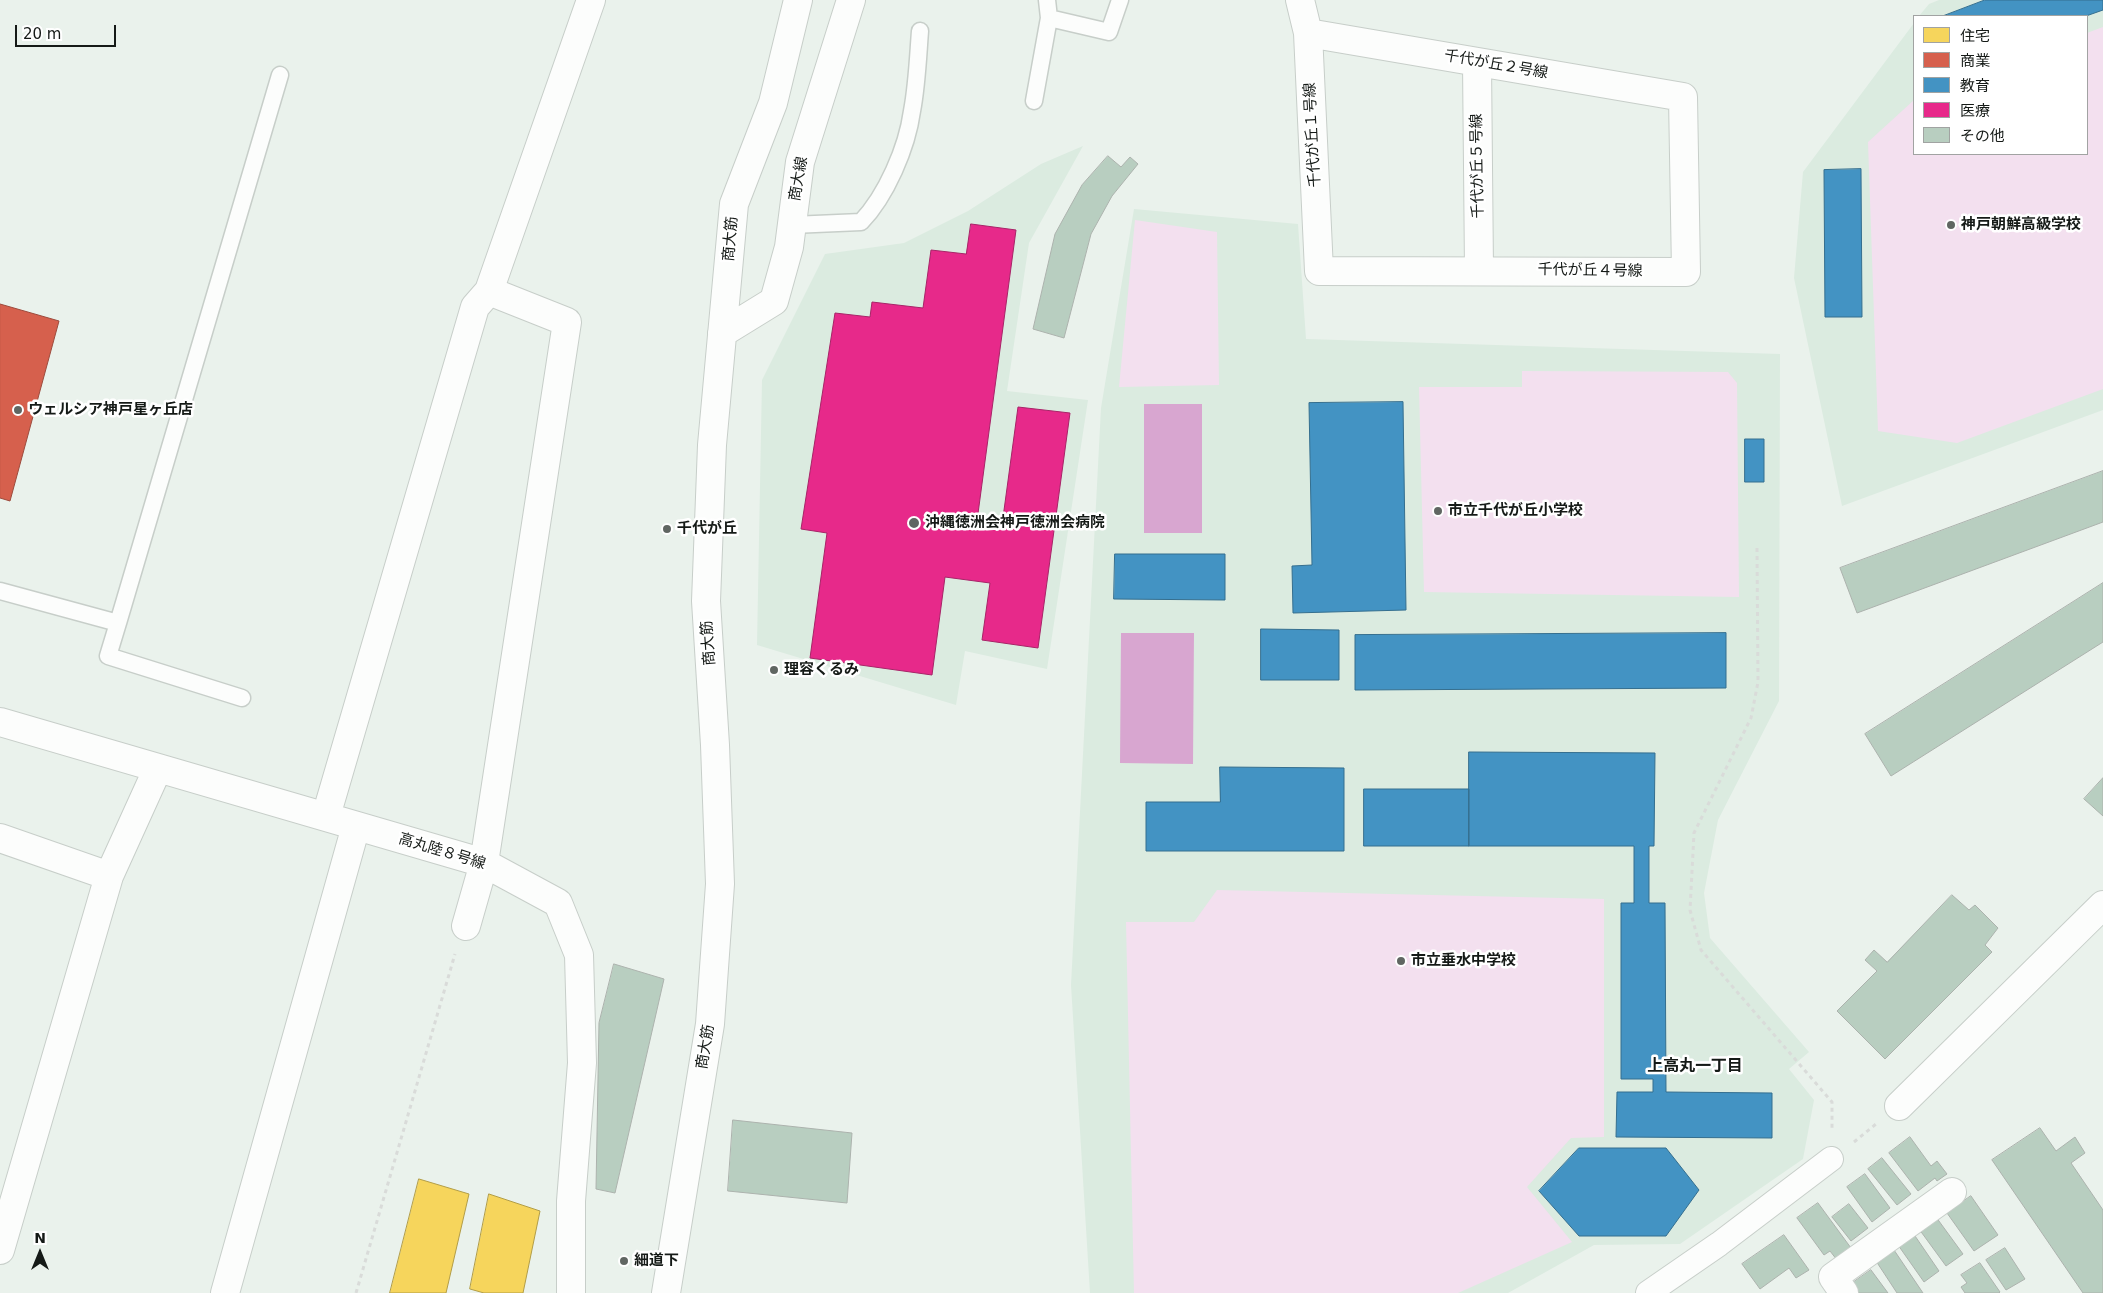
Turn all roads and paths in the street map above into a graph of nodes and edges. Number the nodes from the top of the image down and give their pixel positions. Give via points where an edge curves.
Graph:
1 (591, 0) edge
2 (798, 0) edge
3 (851, 0) edge
4 (1048, 0) edge
5 (1120, 0) edge
6 (1300, 0) edge
7 (1049, 18) junction
8 (920, 31) dead end
9 (1308, 33) junction
10 (1477, 62) junction
11 (280, 75) dead end
12 (1684, 97) joint
13 (1034, 101) dead end
14 (792, 225) junction
15 (1479, 270) junction
16 (1319, 271) joint
17 (489, 291) junction
18 (722, 333) junction
19 (1757, 548) dead end
20 (0, 591) edge
21 (118, 623) junction
22 (242, 698) dead end
23 (0, 722) edge
24 (158, 768) junction
25 (326, 816) junction
26 (356, 826) junction
27 (0, 838) edge
28 (484, 863) junction
29 (109, 876) junction
30 (2103, 905) edge
31 (466, 926) joint
32 (1900, 1106) joint
33 (1832, 1160) junction
34 (1952, 1192) dead end
35 (0, 1250) edge
36 (225, 1293) edge
37 (356, 1293) edge
38 (571, 1293) edge
39 (666, 1293) edge
40 (1648, 1293) edge
41 (1844, 1293) edge

1 - 17 street
2 - 18 street, 商大筋 via 773,103 734,204
3 - 14 street, 商大線 via 800,162
4 - 7 lane
5 - 7 lane via 1109,32
6 - 9 street, 千代が丘１号線
7 - 13 lane
8 - 14 lane via 912,113 897,162 874,208 860,222
9 - 10 street, 千代が丘２号線
9 - 16 street, 千代が丘１号線
10 - 12 street, 千代が丘２号線
10 - 15 street, 千代が丘５号線
11 - 21 lane
12 - 15 street, 千代が丘４号線 via 1686,272
14 - 18 street, 商大線 via 774,301
15 - 16 street, 千代が丘４号線
17 - 25 street via 475,307
17 - 28 street via 567,322
18 - 39 street, 商大筋 via 712,445 706,602 720,884 710,1024
19 - 33 path via 1756,691 1751,718 1694,833 1690,910 1701,950 1832,1102
20 - 21 lane
21 - 22 lane via 108,656
23 - 24 street, 高丸陸８号線
24 - 25 street, 高丸陸８号線
24 - 29 street
25 - 26 street, 高丸陸８号線
26 - 28 street, 高丸陸８号線
26 - 36 street
27 - 29 street
28 - 31 street
28 - 38 street, 高丸陸８号線 via 558,903 579,955 582,1063 570,1202
29 - 35 street
30 - 32 street
31 - 37 path
32 - 33 path
33 - 40 street
34 - 41 street via 1833,1277

